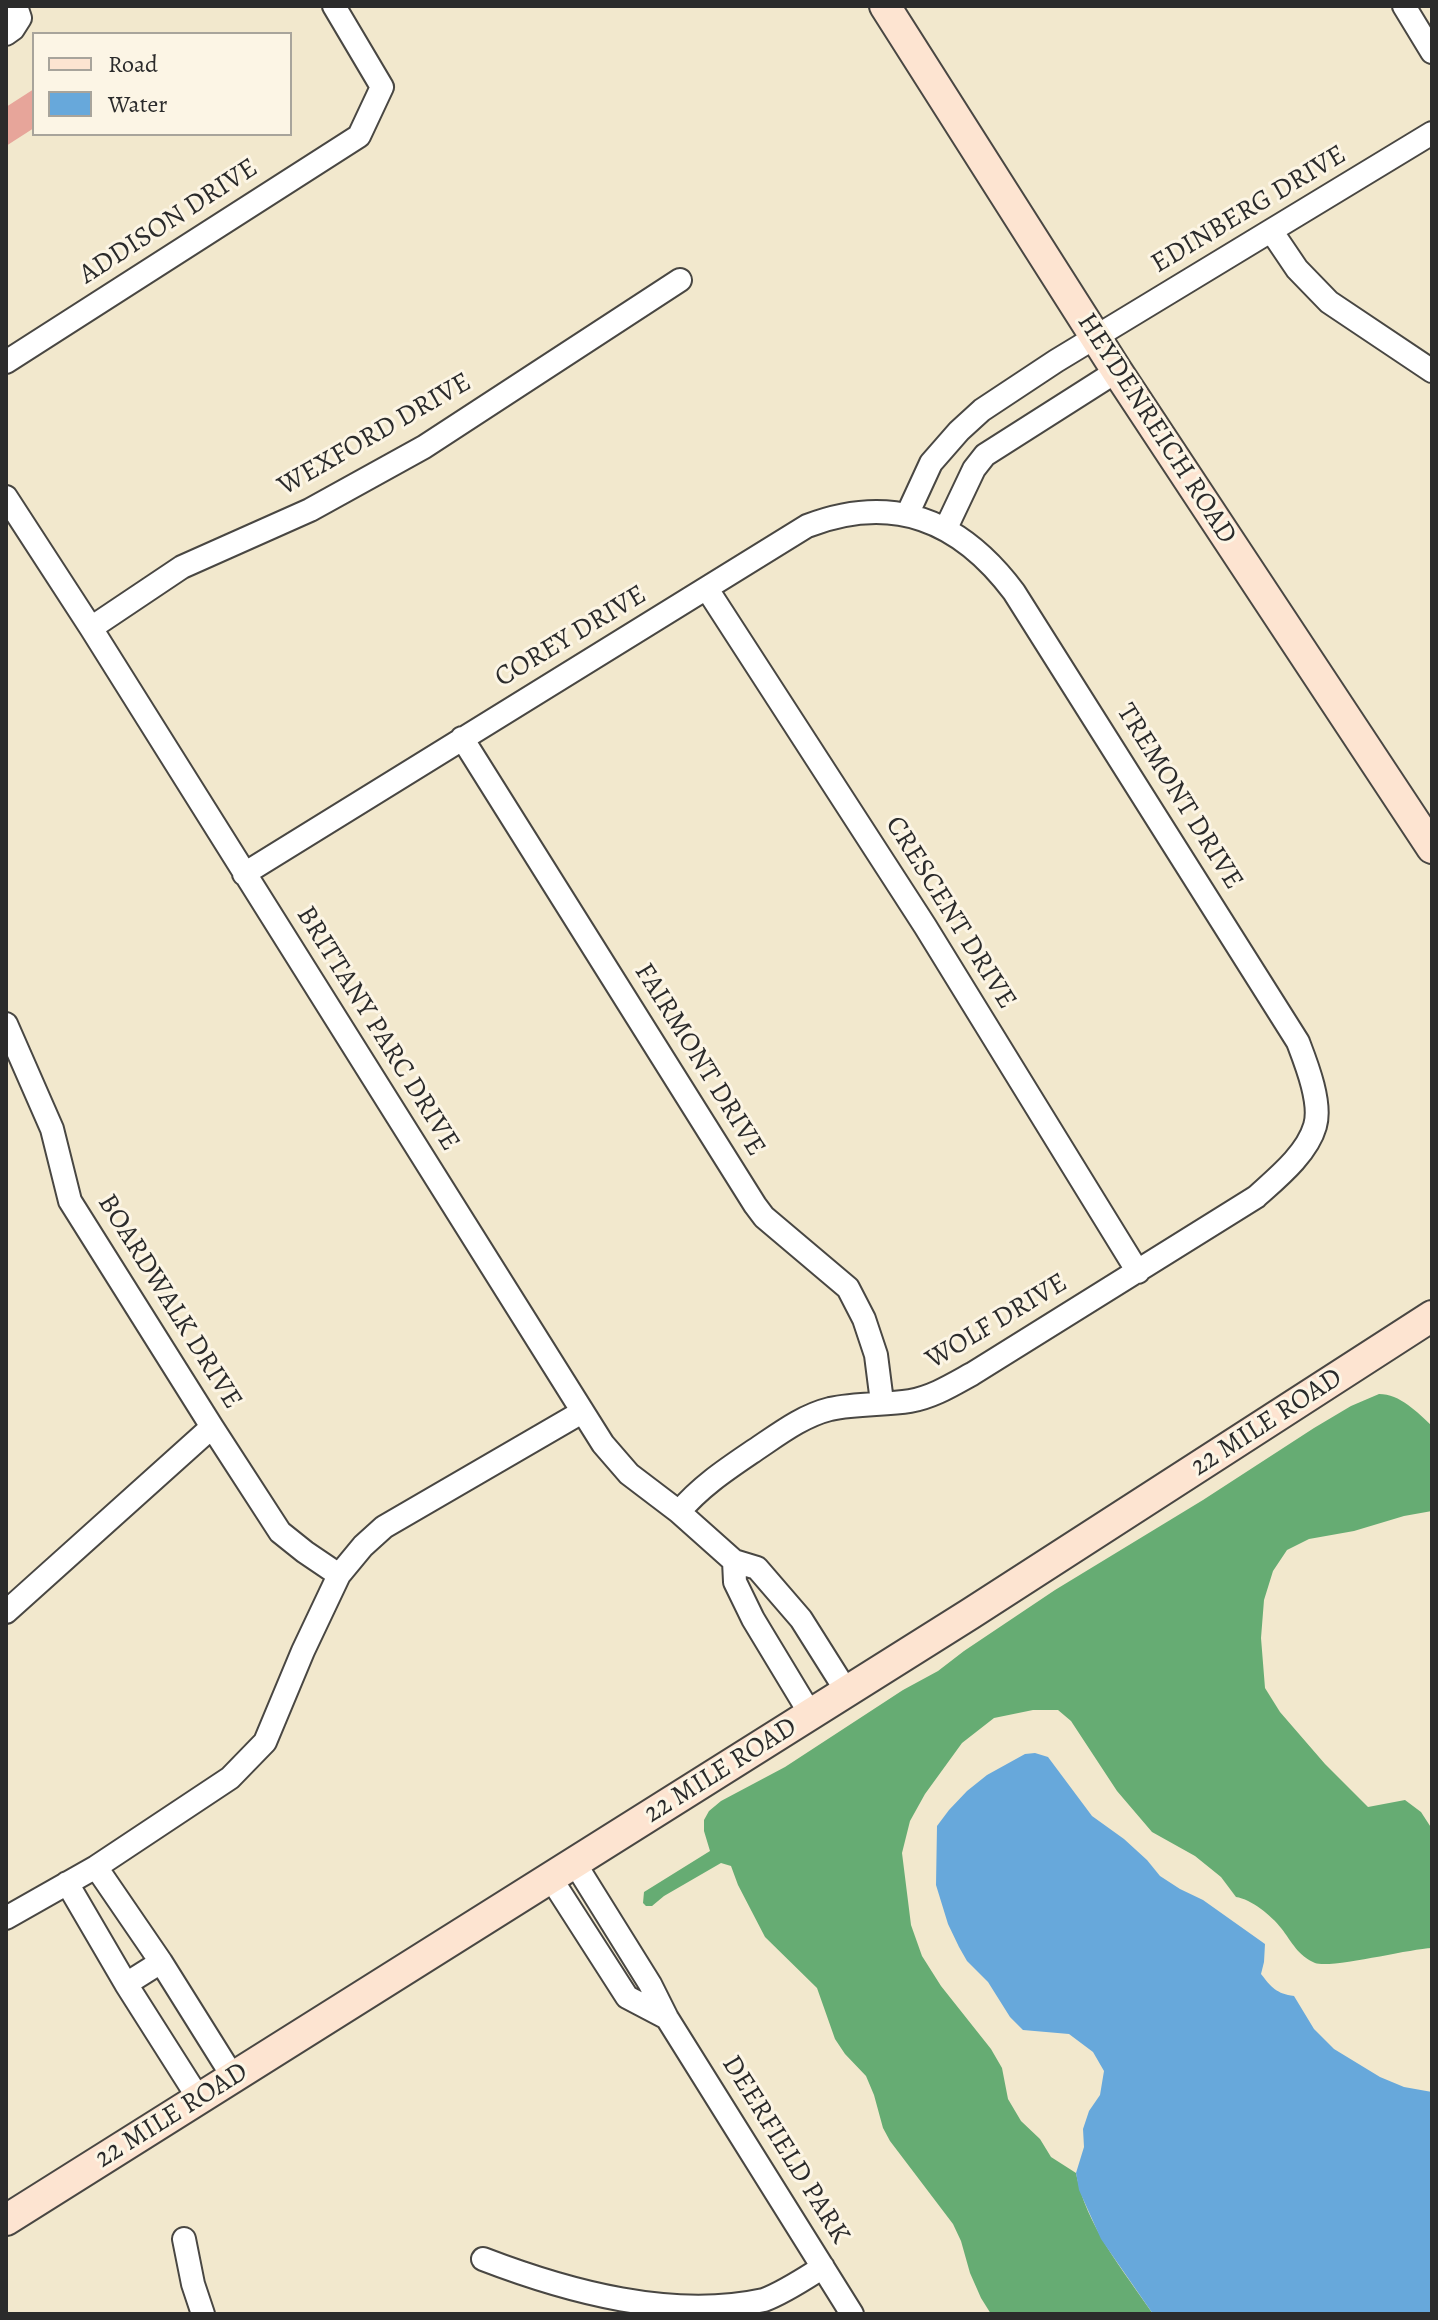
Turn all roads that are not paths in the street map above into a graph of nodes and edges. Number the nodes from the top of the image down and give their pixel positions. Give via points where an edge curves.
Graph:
1 (334, 6) edge
2 (885, 6) edge
3 (1404, 6) edge
4 (1432, 52) edge
5 (1432, 133) edge
6 (1272, 232) junction
7 (680, 280) dead end
8 (1096, 338) junction
9 (6, 362) edge
10 (1117, 371) junction
11 (1432, 371) edge
12 (959, 431) junction
13 (985, 455) junction
14 (6, 497) edge
15 (907, 515) junction
16 (946, 528) junction
17 (707, 589) junction
18 (91, 628) junction
19 (462, 738) junction
20 (1432, 848) edge
21 (244, 874) junction
22 (6, 1024) edge
23 (1316, 1125) joint
24 (1138, 1272) junction
25 (1432, 1316) edge
26 (882, 1402) junction
27 (582, 1412) junction
28 (212, 1427) junction
29 (679, 1512) junction
30 (734, 1561) junction
31 (339, 1575) junction
32 (785, 1599) junction
33 (7, 1608) edge
34 (753, 1619) junction
35 (847, 1692) junction
36 (811, 1715) junction
37 (96, 1867) junction
38 (562, 1869) junction
39 (67, 1883) junction
40 (6, 1918) edge
41 (161, 1962) junction
42 (126, 1984) junction
43 (233, 2077) junction
44 (199, 2099) junction
45 (6, 2220) edge
46 (184, 2239) dead end
47 (483, 2259) dead end
48 (823, 2267) junction
49 (587, 2304) edge
50 (203, 2314) edge
51 (852, 2314) edge

1 - 9 street, ADDISON DRIVE via 382,87 359,136
2 - 8 street, HEYDENREICH ROAD
3 - 4 street
5 - 6 street, EDINBERG DRIVE
6 - 8 street, EDINBERG DRIVE
6 - 11 street via 1329,302
7 - 18 street, WEXFORD DRIVE via 424,447 310,510 182,567
8 - 10 street, HEYDENREICH ROAD
8 - 12 street, EDINBERG DRIVE via 982,410
10 - 13 street
10 - 20 street, HEYDENREICH ROAD
12 - 13 street
12 - 15 street, EDINBERG DRIVE via 931,463
13 - 16 street
14 - 18 street, BRITTANY PARC DRIVE
15 - 16 street, COREY DRIVE
15 - 17 street, COREY DRIVE via 869,512 827,518
16 - 23 street, TREMONT DRIVE via 982,555 1014,592 1298,1042 1316,1106
17 - 19 street, COREY DRIVE
17 - 24 street, CRESCENT DRIVE via 925,926
18 - 21 street, BRITTANY PARC DRIVE
19 - 21 street, COREY DRIVE
19 - 26 street, FAIRMONT DRIVE via 755,1205 848,1288 874,1346
21 - 27 street, BRITTANY PARC DRIVE
22 - 28 street, BOARDWALK DRIVE via 52,1129 70,1201
23 - 24 street, WOLF DRIVE via 1290,1165 1256,1197
24 - 26 street, WOLF DRIVE via 945,1389 909,1401
25 - 35 street, 22 MILE ROAD
26 - 29 street, WOLF DRIVE via 806,1418 712,1480
27 - 29 street, BRITTANY PARC DRIVE via 614,1459
27 - 31 street via 384,1527
28 - 31 street, BOARDWALK DRIVE via 280,1532
28 - 33 street
29 - 30 street, BRITTANY PARC DRIVE
30 - 32 street, BRITTANY PARC DRIVE via 757,1568
30 - 34 street via 735,1582
31 - 37 street via 265,1742 230,1778
32 - 34 street
32 - 35 street, BRITTANY PARC DRIVE
34 - 36 street
35 - 36 street, 22 MILE ROAD
36 - 38 street, 22 MILE ROAD
37 - 39 street
37 - 41 street
38 - 43 street, 22 MILE ROAD
38 - 48 street, DEERFIELD PARK via 650,1984
39 - 40 street
39 - 42 street
41 - 42 street
41 - 43 street
42 - 44 street
43 - 44 street, 22 MILE ROAD
44 - 45 street, 22 MILE ROAD
46 - 50 street
47 - 49 street
48 - 49 street via 766,2299 721,2309 682,2312
48 - 51 street, DEERFIELD PARK

